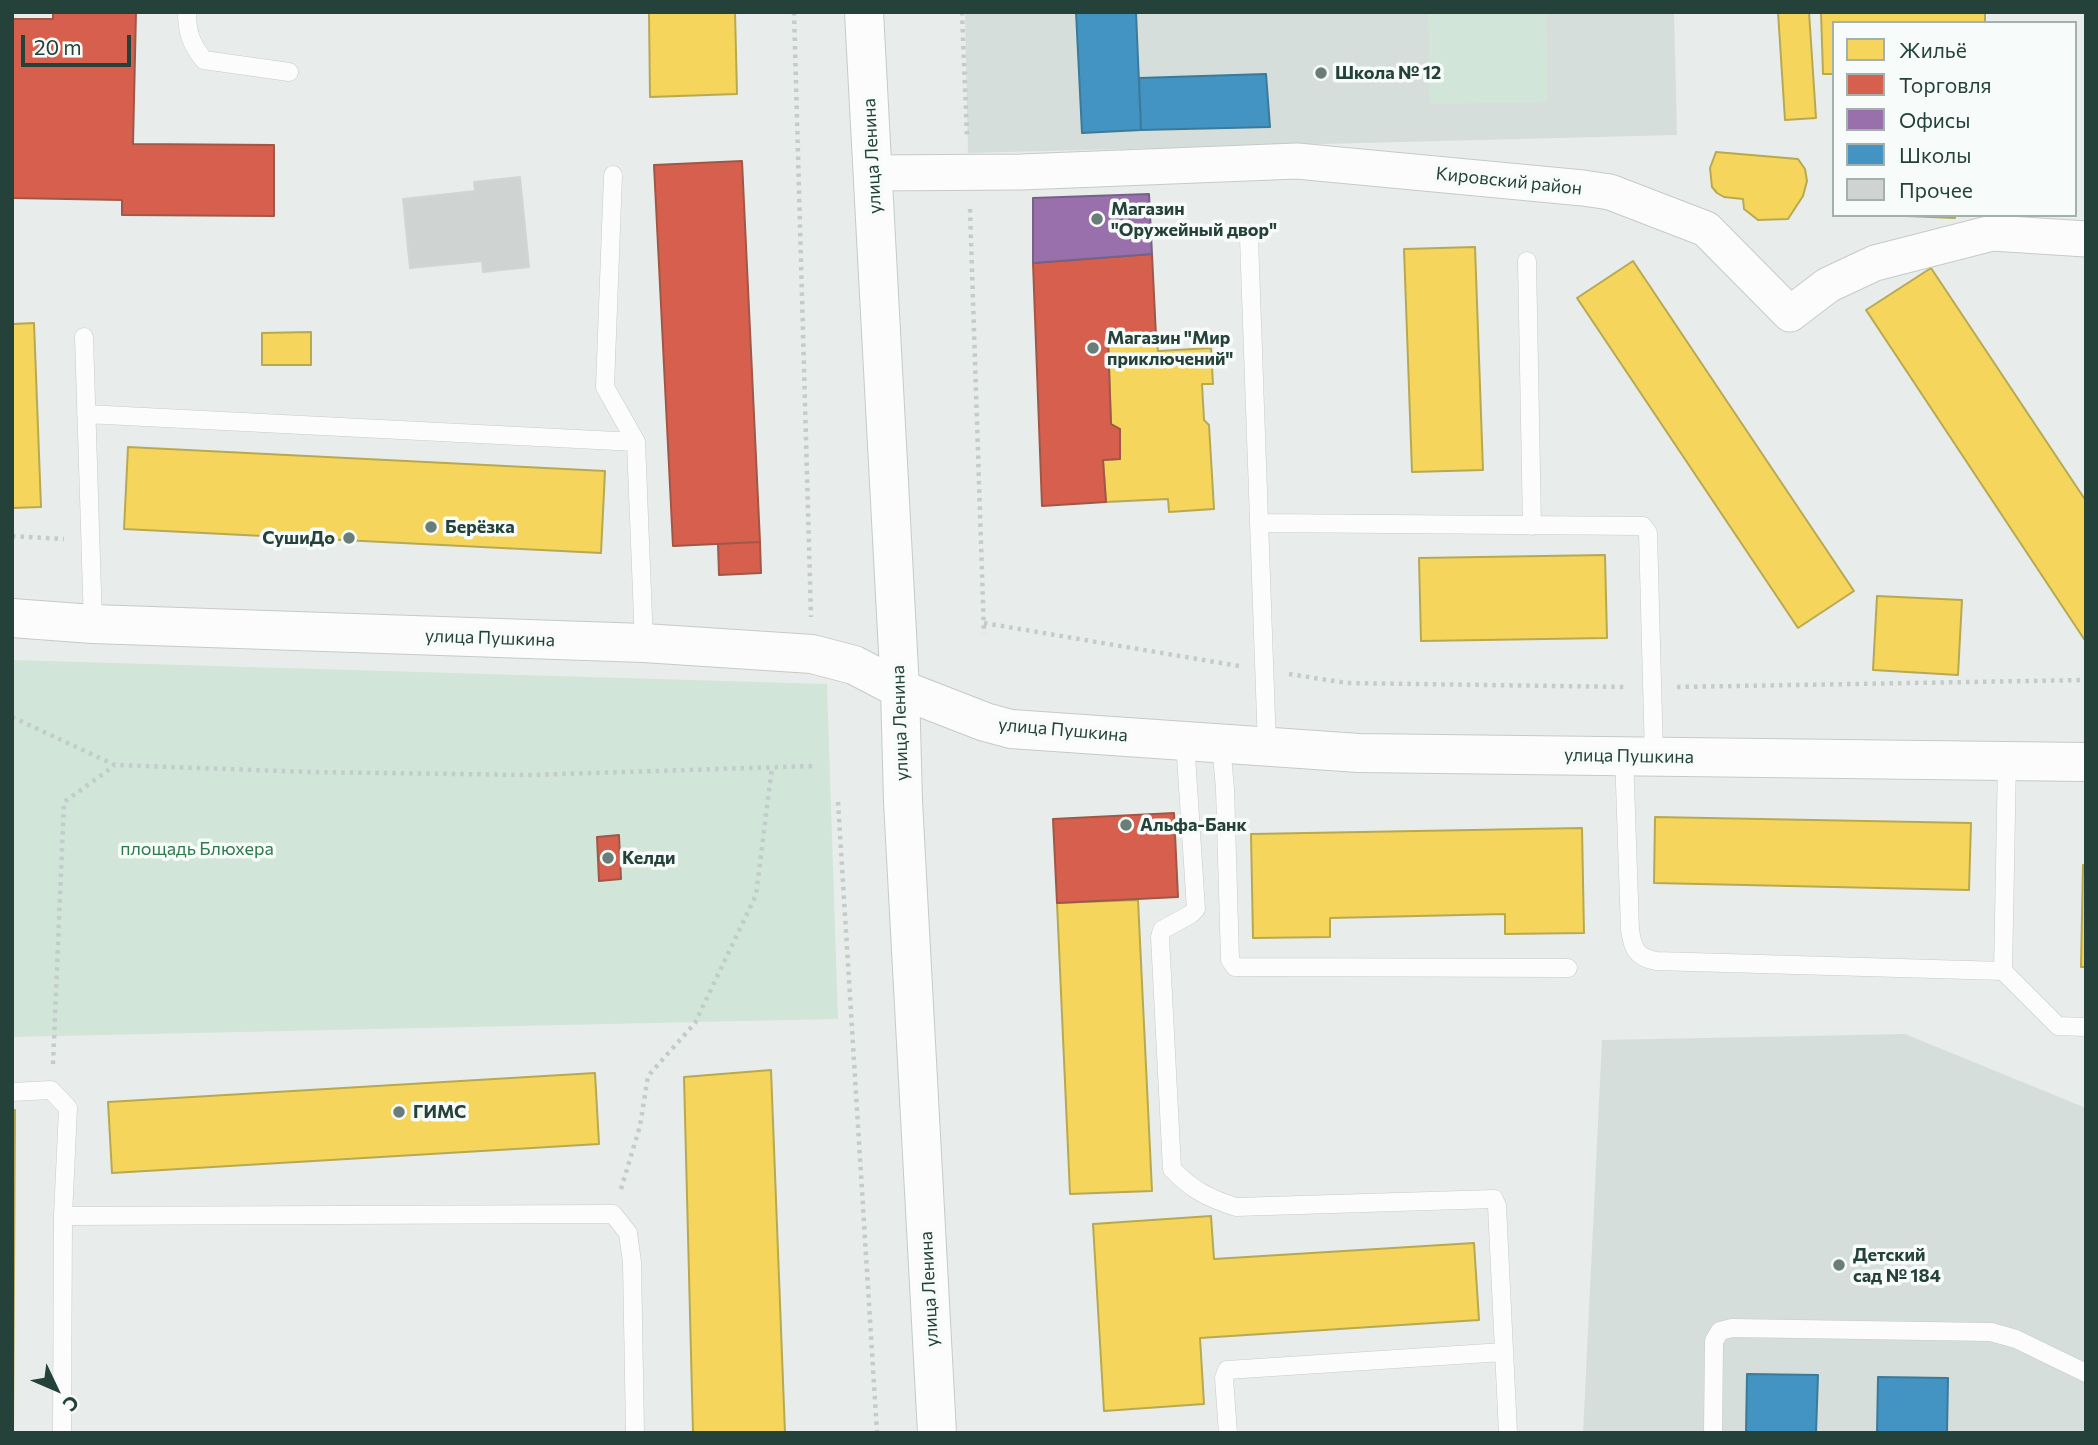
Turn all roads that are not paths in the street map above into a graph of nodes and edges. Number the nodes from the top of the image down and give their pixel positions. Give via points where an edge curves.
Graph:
1 (187, 12) edge
2 (864, 12) edge
3 (289, 72) dead end
4 (873, 173) junction
5 (613, 175) dead end
6 (1250, 238) dead end
7 (2086, 239) edge
8 (1527, 261) dead end
9 (84, 337) dead end
10 (86, 414) junction
11 (636, 442) junction
12 (1260, 523) junction
13 (1532, 526) junction
14 (12, 618) edge
15 (93, 624) junction
16 (644, 643) junction
17 (900, 689) junction
18 (1203, 742) junction
19 (1267, 747) junction
20 (1639, 756) junction
21 (2007, 761) junction
22 (2086, 762) edge
23 (1569, 968) dead end
24 (2003, 971) junction
25 (2086, 1027) edge
26 (12, 1092) edge
27 (63, 1216) junction
28 (1503, 1352) junction
29 (2086, 1373) edge
30 (62, 1433) edge
31 (635, 1433) edge
32 (937, 1433) edge
33 (1228, 1433) edge
34 (1508, 1433) edge
35 (1713, 1433) edge

1 - 3 lane via 193,46 204,61
2 - 4 street, улица Ленина
4 - 7 street, Кировский район via 1297,161 1610,192 1706,229 1790,314 1828,285 1875,263 1992,233
4 - 17 street, улица Ленина
5 - 11 lane via 606,387
6 - 12 lane
8 - 13 lane
9 - 10 lane
10 - 11 lane
10 - 15 lane
11 - 16 lane
12 - 13 lane
12 - 19 lane
13 - 20 lane via 1647,529 1652,688
14 - 15 street, улица Пушкина
15 - 16 street, улица Пушкина
16 - 17 street, улица Пушкина via 812,654 854,665
17 - 18 street, улица Пушкина via 1011,729
17 - 32 street, улица Ленина via 902,801
18 - 19 street, улица Пушкина
18 - 23 lane via 1225,789 1230,960 1235,967
18 - 28 lane via 1196,909 1162,930 1160,937 1172,1169 1210,1199 1236,1207 1493,1199 1497,1206
19 - 20 street, улица Пушкина via 1359,753
20 - 21 street, улица Пушкина
20 - 24 lane via 1630,930 1633,947 1643,958
21 - 22 street, улица Пушкина
21 - 24 lane
24 - 25 lane via 2058,1026
26 - 27 lane via 51,1090 68,1108
27 - 30 lane
27 - 31 lane via 613,1214 628,1233 632,1262
28 - 33 lane via 1227,1370
28 - 34 lane
29 - 35 lane via 1991,1332 1732,1328 1720,1331 1714,1341

